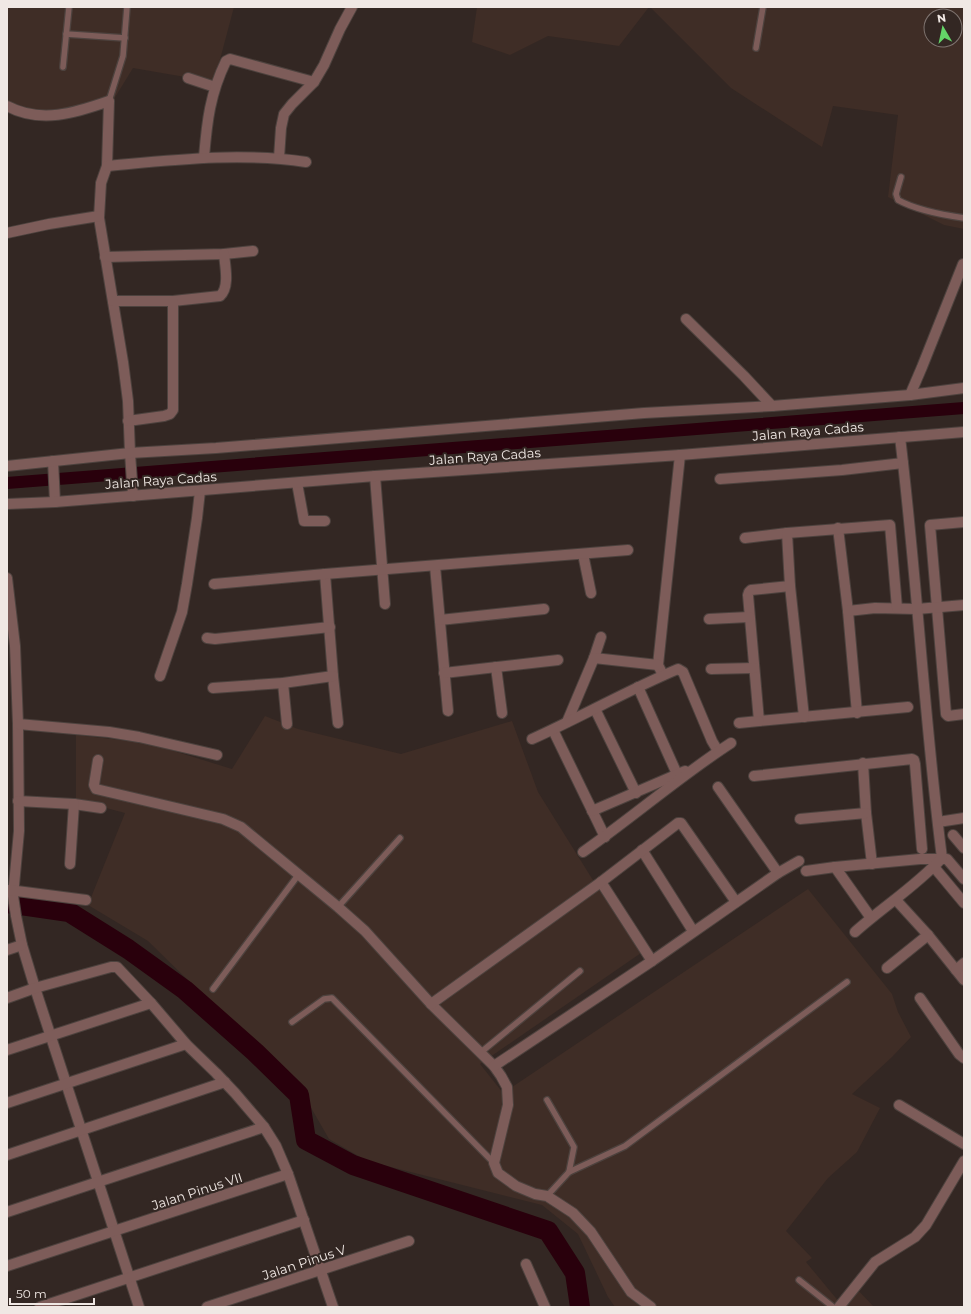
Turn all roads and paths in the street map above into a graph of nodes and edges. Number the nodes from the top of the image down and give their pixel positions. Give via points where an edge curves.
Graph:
1 (69, 7) edge
2 (127, 7) edge
3 (352, 7) edge
4 (763, 7) edge
5 (66, 34) junction
6 (125, 38) junction
7 (756, 48) dead end
8 (62, 67) dead end
9 (188, 78) dead end
10 (314, 82) junction
11 (215, 87) junction
12 (109, 101) junction
13 (7, 106) edge
14 (204, 157) junction
15 (279, 158) junction
16 (306, 162) dead end
17 (107, 166) junction
18 (901, 177) dead end
19 (99, 216) junction
20 (964, 218) edge
21 (7, 233) edge
22 (253, 251) dead end
23 (224, 254) junction
24 (105, 257) junction
25 (963, 264) edge
26 (113, 301) junction
27 (173, 301) junction
28 (686, 320) dead end
29 (964, 388) edge
30 (910, 395) junction
31 (772, 406) junction
32 (128, 421) junction
33 (964, 432) edge
34 (900, 437) junction
35 (130, 455) junction
36 (680, 455) junction
37 (53, 462) junction
38 (903, 463) junction
39 (7, 466) edge
40 (375, 476) junction
41 (720, 479) dead end
42 (297, 483) junction
43 (200, 490) junction
44 (133, 494) junction
45 (55, 499) junction
46 (7, 504) edge
47 (325, 521) dead end
48 (964, 522) edge
49 (838, 528) junction
50 (787, 533) junction
51 (745, 538) dead end
52 (628, 550) dead end
53 (583, 554) junction
54 (435, 566) junction
55 (382, 570) junction
56 (325, 574) junction
57 (7, 578) edge
58 (214, 584) dead end
59 (790, 586) junction
60 (591, 593) dead end
61 (385, 604) dead end
62 (964, 605) edge
63 (897, 608) junction
64 (937, 608) junction
65 (544, 609) dead end
66 (917, 609) junction
67 (848, 611) junction
68 (749, 617) junction
69 (709, 619) dead end
70 (440, 620) junction
71 (330, 627) junction
72 (207, 638) dead end
73 (601, 638) dead end
74 (11, 646) edge
75 (594, 658) junction
76 (558, 660) dead end
77 (658, 665) junction
78 (496, 667) junction
79 (754, 668) junction
80 (711, 669) dead end
81 (444, 673) junction
82 (663, 675) junction
83 (160, 676) dead end
84 (333, 676) junction
85 (283, 683) junction
86 (638, 687) junction
87 (213, 688) dead end
88 (908, 707) dead end
89 (595, 709) junction
90 (448, 712) dead end
91 (502, 713) dead end
92 (857, 713) junction
93 (964, 714) edge
94 (804, 717) junction
95 (759, 721) junction
96 (567, 722) junction
97 (338, 723) dead end
98 (739, 723) dead end
99 (18, 724) junction
100 (287, 724) dead end
101 (553, 730) junction
102 (532, 739) dead end
103 (731, 743) dead end
104 (718, 751) junction
105 (217, 755) dead end
106 (98, 760) dead end
107 (863, 763) junction
108 (697, 766) junction
109 (677, 774) junction
110 (754, 776) dead end
111 (718, 787) dead end
112 (636, 793) junction
113 (18, 801) junction
114 (74, 804) junction
115 (101, 808) dead end
116 (592, 811) junction
117 (866, 812) junction
118 (964, 818) edge
119 (800, 819) dead end
120 (938, 822) junction
121 (953, 835) dead end
122 (605, 836) junction
123 (400, 838) dead end
124 (964, 848) edge
125 (922, 849) dead end
126 (642, 850) junction
127 (582, 852) dead end
128 (942, 858) junction
129 (799, 861) dead end
130 (70, 864) dead end
131 (872, 864) junction
132 (835, 867) junction
133 (934, 867) junction
134 (806, 871) dead end
135 (778, 873) junction
136 (299, 874) junction
137 (964, 879) edge
138 (600, 882) junction
139 (11, 892) edge
140 (86, 900) dead end
141 (896, 900) junction
142 (736, 902) junction
143 (964, 903) edge
144 (338, 907) junction
145 (871, 918) junction
146 (694, 931) junction
147 (855, 932) dead end
148 (928, 936) junction
149 (22, 945) junction
150 (7, 950) edge
151 (652, 961) junction
152 (964, 963) edge
153 (887, 968) dead end
154 (956, 970) junction
155 (580, 971) dead end
156 (964, 980) edge
157 (847, 982) dead end
158 (35, 988) junction
159 (213, 989) dead end
160 (7, 998) edge
161 (920, 998) dead end
162 (151, 1003) junction
163 (431, 1004) junction
164 (292, 1022) dead end
165 (50, 1036) junction
166 (186, 1044) junction
167 (7, 1050) edge
168 (480, 1053) junction
169 (964, 1058) edge
170 (494, 1066) junction
171 (225, 1082) junction
172 (66, 1084) junction
173 (547, 1100) dead end
174 (7, 1103) edge
175 (899, 1105) dead end
176 (264, 1127) junction
177 (81, 1131) junction
178 (964, 1144) edge
179 (7, 1155) edge
180 (964, 1161) edge
181 (494, 1163) junction
182 (569, 1172) junction
183 (288, 1174) junction
184 (99, 1182) junction
185 (548, 1196) junction
186 (7, 1212) edge
187 (304, 1220) junction
188 (114, 1232) junction
189 (409, 1241) dead end
190 (526, 1264) dead end
191 (7, 1266) edge
192 (320, 1270) junction
193 (129, 1277) junction
194 (799, 1280) dead end
195 (40, 1307) edge
196 (139, 1307) edge
197 (207, 1307) edge
198 (333, 1307) edge
199 (545, 1307) edge
200 (651, 1307) edge
201 (832, 1307) edge
202 (839, 1307) edge

1 - 5 lane
2 - 6 lane
3 - 10 street
4 - 7 lane
5 - 6 lane
5 - 8 lane
6 - 12 lane via 123,56
9 - 11 street
10 - 11 street via 230,59 226,61
10 - 15 street via 284,114
11 - 14 street via 209,108
12 - 13 street via 76,112 53,115 27,114
12 - 17 street
14 - 15 street
14 - 17 street
15 - 16 street
17 - 19 street via 101,183
18 - 20 lane via 896,194 898,200 948,216
19 - 21 street
19 - 24 street
22 - 23 street
23 - 24 street
23 - 27 street via 226,283 222,295
24 - 26 street
25 - 30 street
26 - 27 street
26 - 32 street via 128,401
27 - 32 street via 173,410 164,416
28 - 31 street
29 - 30 street
30 - 31 street
31 - 35 street via 644,413
32 - 35 street
33 - 34 street, Jalan Raya Cadas
34 - 36 street, Jalan Raya Cadas
34 - 38 street
35 - 37 street
35 - 44 street
36 - 40 street, Jalan Raya Cadas
36 - 77 street
37 - 39 street
37 - 45 street
38 - 41 street
38 - 66 street
40 - 42 street, Jalan Raya Cadas
40 - 55 street
42 - 43 street, Jalan Raya Cadas
42 - 47 street via 304,521
43 - 44 street, Jalan Raya Cadas
43 - 83 street via 182,612
44 - 45 street, Jalan Raya Cadas
45 - 46 street, Jalan Raya Cadas
48 - 64 street via 930,525
49 - 50 street
49 - 63 street via 890,525
49 - 67 street
50 - 51 street
50 - 59 street
52 - 53 street
53 - 54 street
53 - 60 street
54 - 55 street
54 - 70 street
55 - 56 street
55 - 61 street
56 - 58 street
56 - 71 street
57 - 74 street
59 - 68 street via 751,590 748,595
59 - 94 street
62 - 64 street
63 - 66 street
63 - 67 street
64 - 66 street
64 - 93 street via 946,714
65 - 70 street
66 - 120 street
67 - 92 street
68 - 69 street
68 - 79 street
70 - 81 street
71 - 72 street
71 - 84 street
73 - 75 street
74 - 99 street
75 - 77 street
75 - 96 street
76 - 78 street
77 - 82 street
78 - 81 street
78 - 91 street
79 - 80 street
79 - 95 street
81 - 90 street
82 - 86 street
82 - 104 street via 678,669 683,672
84 - 85 street
84 - 97 street
85 - 87 street
85 - 100 street
86 - 89 street
86 - 109 street
88 - 92 street
89 - 96 street
89 - 112 street
92 - 94 street
94 - 95 street
95 - 98 street
96 - 101 street
99 - 105 street via 139,736
99 - 113 street
101 - 102 street
101 - 116 street
103 - 104 street
104 - 108 street
106 - 136 street via 94,784 96,788 233,822
107 - 110 street
107 - 117 street
107 - 125 street via 914,760
108 - 109 street
108 - 122 street
109 - 112 street
111 - 135 street
112 - 116 street
113 - 114 street
113 - 139 street via 19,831
114 - 115 street
114 - 130 street
116 - 122 street
117 - 119 street
117 - 131 street
118 - 120 street
120 - 128 street
121 - 124 street
122 - 127 street
123 - 144 lane
126 - 138 street
126 - 142 street via 677,823 681,823
126 - 146 street
128 - 131 street
128 - 133 street
128 - 137 street via 947,859
129 - 135 street
131 - 132 street
132 - 134 street
132 - 145 street
133 - 141 street
133 - 143 street
135 - 142 street
136 - 144 street
136 - 159 lane
138 - 151 street
138 - 163 street
139 - 140 street
139 - 149 street
141 - 145 street
141 - 148 street
142 - 146 street
144 - 163 street via 365,931
145 - 147 street
146 - 151 street
148 - 153 street
148 - 154 street
149 - 150 street
149 - 158 street
151 - 170 street
152 - 154 street
154 - 156 street
155 - 168 lane
157 - 182 lane via 625,1146
158 - 160 street
158 - 162 street via 115,966
158 - 165 street
161 - 169 street
162 - 165 street
162 - 166 street
163 - 168 street
164 - 181 lane via 324,999 332,998
165 - 167 street
165 - 172 street
166 - 171 street
166 - 172 street
168 - 170 street
170 - 181 street via 507,1087 508,1105
171 - 176 street
171 - 177 street
172 - 174 street
172 - 177 street
173 - 182 lane via 574,1147
175 - 178 street
176 - 183 street via 276,1146
176 - 184 street
177 - 179 street
177 - 184 street
180 - 202 street via 926,1225 915,1237 875,1262
181 - 185 street via 498,1173 516,1186
182 - 185 lane
183 - 187 street
183 - 188 street, Jalan Pinus VII
184 - 186 street
184 - 188 street
185 - 200 street via 573,1213 586,1227 631,1292
187 - 192 street
187 - 193 street
188 - 191 street, Jalan Pinus VII
188 - 193 street
189 - 192 street, Jalan Pinus V
190 - 199 street
192 - 197 street, Jalan Pinus V
192 - 198 street
193 - 195 street
193 - 196 street
194 - 201 lane

